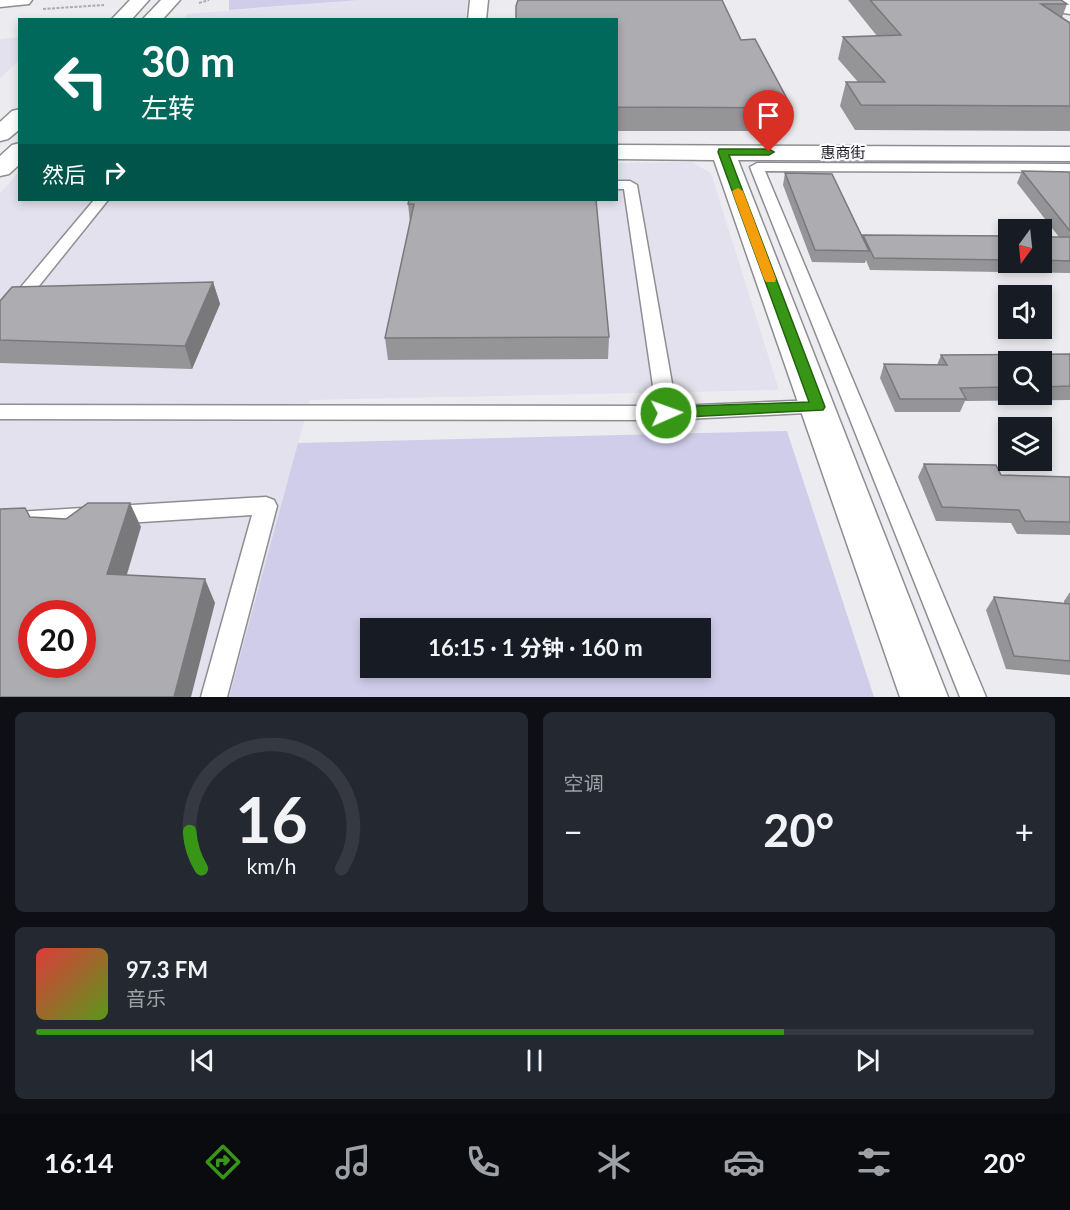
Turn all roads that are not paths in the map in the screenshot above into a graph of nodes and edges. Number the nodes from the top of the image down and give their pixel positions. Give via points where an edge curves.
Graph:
1 (171, 0) edge
2 (478, 0) edge
3 (1059, 0) edge
4 (139, 1) edge
5 (0, 2) edge
6 (29, 5) edge
7 (1070, 9) edge
8 (122, 18) edge
9 (153, 18) edge
10 (477, 18) edge
11 (18, 118) edge
12 (0, 134) edge
13 (18, 152) edge
14 (618, 152) edge
15 (723, 152) junction
16 (1070, 154) edge
17 (1070, 168) edge
18 (0, 169) edge
19 (618, 185) edge
20 (100, 201) edge
21 (0, 323) edge
22 (818, 407) junction
23 (0, 412) edge
24 (666, 413) junction
25 (0, 522) edge
26 (214, 697) edge
27 (924, 697) edge
28 (973, 697) edge

1 - 9 street
2 - 10 street
3 - 7 street
4 - 8 street
5 - 6 street
11 - 12 street
13 - 18 street
14 - 15 street, 惠商街
15 - 16 street, 惠商街
15 - 22 street
17 - 28 lane via 757,167
19 - 24 lane via 630,185
20 - 21 lane
22 - 24 lane
22 - 27 street
23 - 24 lane
25 - 26 lane via 266,506

